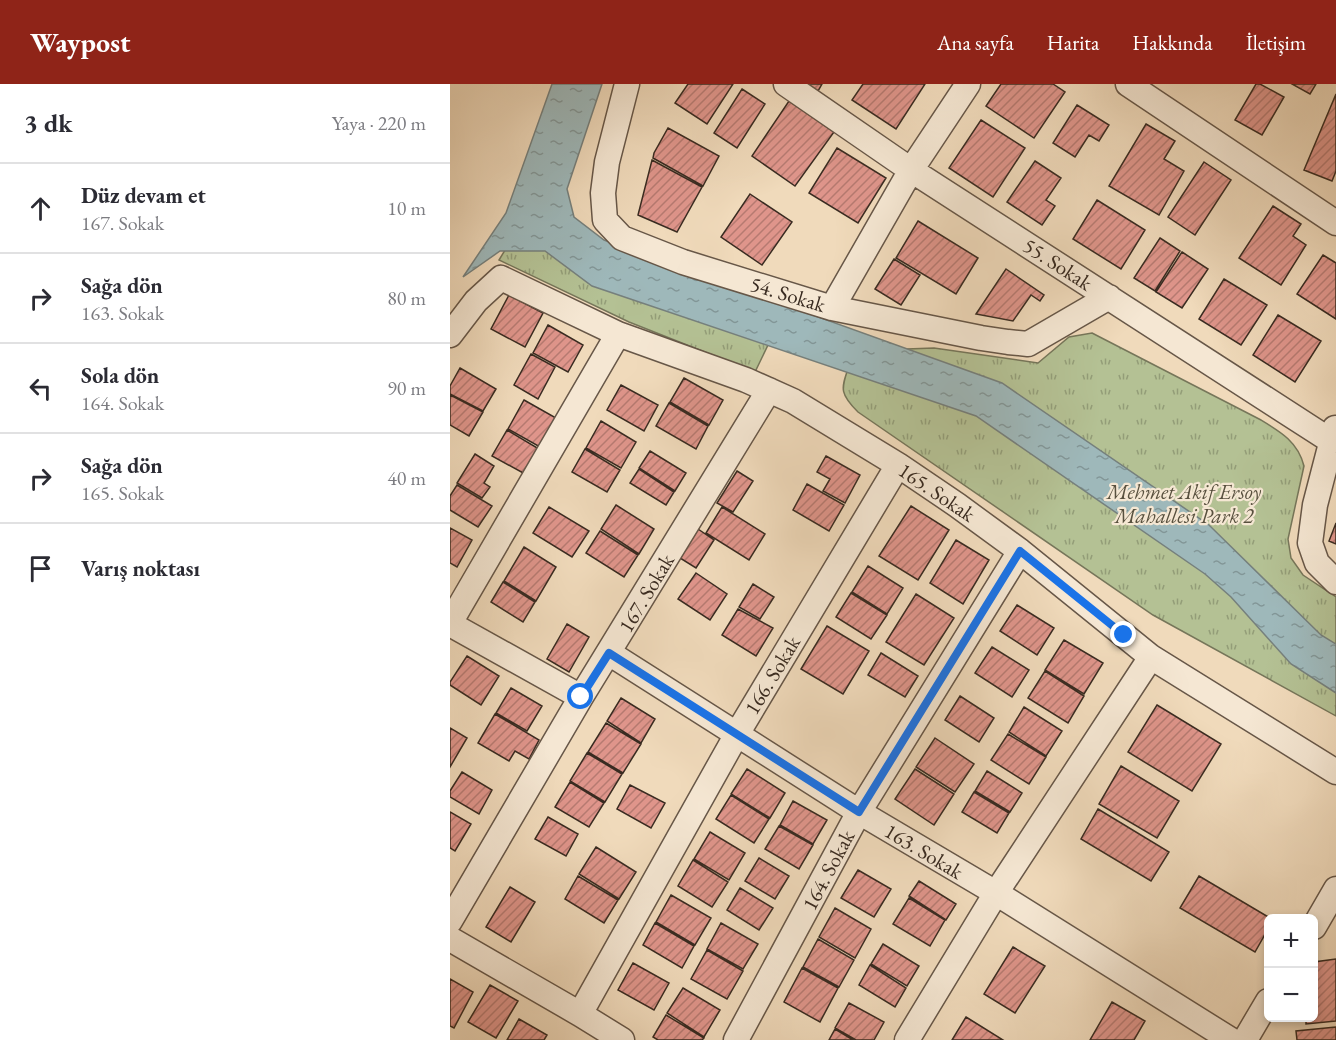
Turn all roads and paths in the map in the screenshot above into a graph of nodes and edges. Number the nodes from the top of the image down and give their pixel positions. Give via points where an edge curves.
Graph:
1 (627, 84) edge
2 (786, 84) edge
3 (968, 84) edge
4 (1128, 84) edge
5 (911, 170) junction
6 (1336, 223) edge
7 (1109, 297) junction
8 (832, 308) junction
9 (618, 334) junction
10 (450, 335) edge
11 (769, 390) junction
12 (1334, 433) edge
13 (898, 465) junction
14 (1020, 551) junction
15 (1336, 582) edge
16 (450, 623) edge
17 (609, 653) junction
18 (1151, 657) junction
19 (581, 697) junction
20 (737, 734) junction
21 (1336, 772) edge
22 (859, 812) junction
23 (1336, 889) edge
24 (996, 893) junction
25 (1318, 920) edge
26 (450, 921) edge
27 (450, 939) edge
28 (1264, 1009) edge
29 (580, 1014) junction
30 (622, 1040) edge
31 (736, 1040) edge
32 (907, 1040) edge
33 (1231, 1040) edge
34 (1245, 1040) edge

1 - 8 street, 54. Sokak via 607,162 605,220 622,238 683,262
2 - 5 street, 55. Sokak
3 - 5 street
4 - 6 street
5 - 7 street, 55. Sokak
5 - 8 street
7 - 8 street, 54. Sokak via 1028,344
7 - 12 street, 55. Sokak
9 - 10 street, 165. Sokak via 501,278 476,301
9 - 11 street, 165. Sokak
9 - 16 street
11 - 13 street, 165. Sokak via 793,400
11 - 17 street, 167. Sokak
12 - 15 street via 1315,505 1310,543 1317,563
13 - 14 street, 165. Sokak
13 - 20 street, 166. Sokak
14 - 18 street, 165. Sokak
14 - 22 street, 164. Sokak
16 - 19 street
17 - 19 street, 167. Sokak
17 - 20 street, 163. Sokak
18 - 21 street, 165. Sokak
18 - 24 street
19 - 26 street, 167. Sokak
20 - 22 street, 163. Sokak
20 - 29 street, 166. Sokak
22 - 24 street, 163. Sokak
22 - 31 street, 164. Sokak
23 - 25 street
24 - 32 street
24 - 33 street, 163. Sokak
27 - 29 street
28 - 34 street
29 - 30 street

